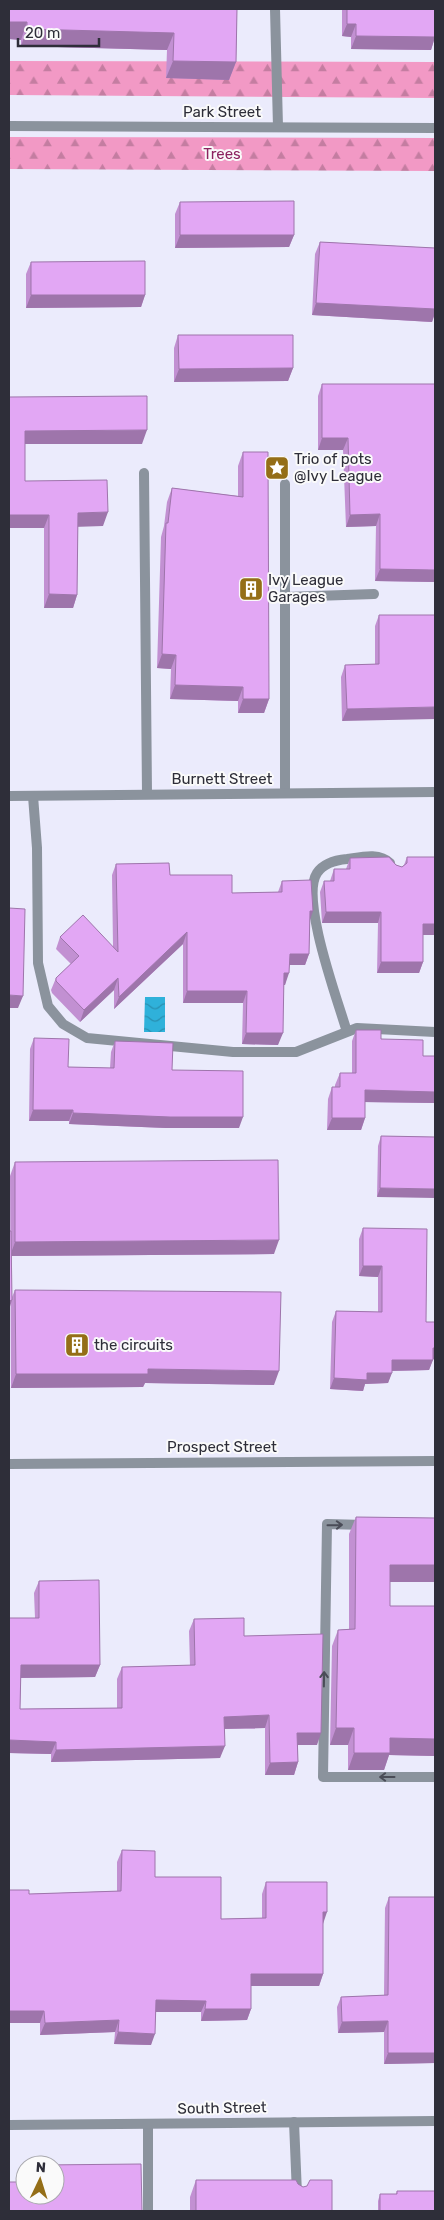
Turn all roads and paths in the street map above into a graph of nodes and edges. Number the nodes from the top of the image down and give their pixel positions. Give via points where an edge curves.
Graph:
1 (276, 9) edge
2 (9, 126) edge
3 (278, 127) junction
4 (435, 128) edge
5 (144, 473) dead end
6 (285, 484) dead end
7 (374, 594) dead end
8 (285, 597) junction
9 (435, 792) edge
10 (286, 793) junction
11 (147, 794) junction
12 (9, 796) edge
13 (33, 796) junction
14 (397, 871) edge
15 (347, 1032) junction
16 (435, 1032) edge
17 (435, 1461) edge
18 (9, 1464) edge
19 (376, 1525) edge
20 (435, 1777) edge
21 (435, 2121) edge
22 (294, 2122) junction
23 (148, 2124) junction
24 (9, 2125) edge
25 (297, 2197) edge
26 (148, 2211) edge

1 - 3 street
2 - 3 street, Park Street
3 - 4 street, Park Street
5 - 11 street
6 - 8 street
7 - 8 street
8 - 10 street
9 - 10 street, Burnett Street
10 - 11 street, Burnett Street
11 - 13 street, Burnett Street
12 - 13 street, Burnett Street
13 - 15 street via 38,963 48,1006 63,1024 88,1038 233,1052 296,1052
14 - 15 street via 388,861 376,856 335,860 318,872 313,884 316,930
15 - 16 street via 357,1028
17 - 18 street, Prospect Street
20 -> 19 street via 323,1777 327,1524
21 - 22 street, South Street
22 - 23 street, South Street
22 - 25 street
23 - 24 street, South Street
23 - 26 street

